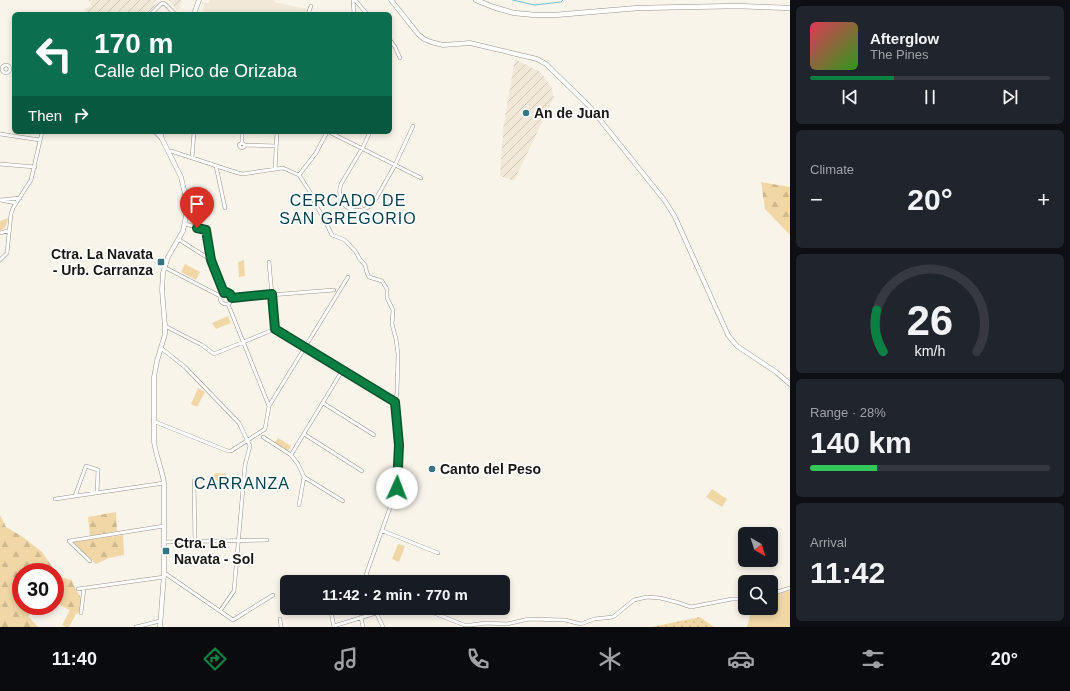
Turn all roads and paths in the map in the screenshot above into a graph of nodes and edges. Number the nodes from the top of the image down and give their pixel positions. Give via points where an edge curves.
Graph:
1 (199, 0) edge
2 (354, 0) edge
3 (391, 0) edge
4 (476, 0) edge
5 (311, 6) dead end
6 (790, 8) edge
7 (153, 12) edge
8 (173, 12) edge
9 (195, 12) edge
10 (309, 12) edge
11 (354, 12) edge
12 (365, 12) edge
13 (392, 43) edge
14 (400, 58) dead end
15 (413, 126) dead end
16 (0, 134) edge
17 (42, 134) edge
18 (157, 134) edge
19 (161, 134) edge
20 (194, 134) edge
21 (242, 134) edge
22 (277, 134) edge
23 (327, 134) edge
24 (332, 134) edge
25 (369, 134) edge
26 (162, 139) junction
27 (40, 140) junction
28 (276, 146) junction
29 (363, 149) junction
30 (168, 152) junction
31 (192, 158) junction
32 (0, 164) edge
33 (395, 165) junction
34 (216, 166) junction
35 (35, 167) junction
36 (275, 169) junction
37 (299, 175) junction
38 (422, 178) dead end
39 (20, 198) junction
40 (0, 200) edge
41 (16, 203) junction
42 (225, 208) dead end
43 (185, 224) junction
44 (10, 230) junction
45 (1, 232) edge
46 (178, 240) junction
47 (0, 260) edge
48 (211, 260) junction
49 (269, 262) dead end
50 (164, 267) junction
51 (348, 277) dead end
52 (341, 289) junction
53 (334, 290) junction
54 (224, 293) junction
55 (272, 294) junction
56 (338, 294) junction
57 (220, 296) junction
58 (232, 298) junction
59 (228, 304) junction
60 (165, 326) junction
61 (275, 329) junction
62 (243, 342) junction
63 (161, 348) junction
64 (305, 348) junction
65 (342, 371) junction
66 (790, 384) edge
67 (266, 398) junction
68 (273, 399) junction
69 (395, 402) junction
70 (322, 403) junction
71 (269, 406) junction
72 (153, 421) junction
73 (304, 434) junction
74 (374, 435) dead end
75 (263, 437) dead end
76 (247, 441) junction
77 (291, 455) junction
78 (362, 471) dead end
79 (304, 477) junction
80 (194, 481) dead end
81 (164, 483) junction
82 (97, 493) junction
83 (75, 496) junction
84 (55, 499) dead end
85 (343, 501) dead end
86 (299, 504) dead end
87 (164, 526) junction
88 (383, 531) junction
89 (238, 540) junction
90 (267, 540) dead end
91 (164, 542) junction
92 (195, 542) junction
93 (438, 553) dead end
94 (90, 561) dead end
95 (164, 575) junction
96 (366, 575) edge
97 (84, 588) junction
98 (790, 588) edge
99 (78, 589) dead end
100 (778, 592) edge
101 (274, 595) dead end
102 (738, 600) edge
103 (220, 611) junction
104 (81, 613) dead end
105 (332, 615) edge
106 (366, 615) edge
107 (377, 615) edge
108 (439, 615) edge
109 (360, 617) junction
110 (280, 619) dead end
111 (160, 621) junction
112 (334, 626) edge
113 (136, 627) edge
114 (160, 627) edge
115 (281, 627) edge
116 (362, 627) edge
117 (382, 627) edge

1 - 9 street
2 - 11 street
2 - 12 street
3 - 66 street via 424,39 442,45 470,43 537,59 563,80 602,121 667,204 732,341
4 - 6 main road via 492,7 535,16 638,8
5 - 10 street
7 - 8 street via 164,3
13 - 14 street
15 - 33 street
16 - 27 street
17 - 27 street
18 - 26 street
19 - 26 street
20 - 31 street
21 - 28 street via 243,144
22 - 28 street
23 - 37 street
24 - 29 street
25 - 29 street
26 - 30 street
27 - 35 street
28 - 36 street
29 - 33 street
29 - 33 street via 339,190 342,202 351,210 363,210 373,204
30 - 31 street
30 - 43 street via 183,185
31 - 34 street
32 - 35 street
33 - 38 street
34 - 36 street via 243,174
34 - 42 street
35 - 39 street via 32,180
36 - 37 street via 283,168
37 - 69 street via 324,216 332,236 345,240 365,265 369,277 382,281 387,288 387,298 393,310 392,324 398,354
39 - 40 street
39 - 41 street
40 - 41 street
41 - 44 street via 11,214
43 - 46 street
43 - 48 street via 206,230
44 - 45 street
44 - 47 street via 7,252
46 - 48 street
46 - 50 street
48 - 54 street
49 - 55 street
50 - 57 street
50 - 60 street via 162,290
51 - 52 street
52 - 53 street
52 - 56 street
53 - 55 street
53 - 56 street
54 - 57 street
54 - 58 street via 230,294
55 - 58 street
55 - 61 street
56 - 64 street
57 - 59 street via 222,304
58 - 59 street
59 - 62 street
60 - 62 street via 214,354
60 - 63 street
61 - 62 street
61 - 64 street
62 - 67 street
63 - 72 street via 154,377
63 - 76 street via 185,367 228,412 239,424
64 - 65 street
64 - 68 street
65 - 69 street
65 - 70 street
67 - 68 street
67 - 71 street
68 - 71 street
69 - 88 street via 399,445 397,488
70 - 73 street
70 - 74 street
71 - 76 street via 265,429
72 - 76 street via 225,451 231,451
72 - 81 street via 154,442
73 - 77 street
73 - 78 street
75 - 77 street
76 - 89 street via 250,446 244,465
77 - 79 street
79 - 85 street
79 - 86 street
80 - 92 street
81 - 82 street
81 - 87 street
82 - 83 street
82 - 83 street via 98,470 86,466
83 - 84 street
87 - 91 street
87 - 94 street via 69,541
88 - 93 street
88 - 96 street
89 - 90 street
89 - 92 street
89 - 103 street via 234,591
91 - 92 street
91 - 95 street
95 - 97 street
95 - 103 street
95 - 111 street
97 - 99 street
97 - 104 street
98 - 100 street
101 - 103 street via 233,620
102 - 108 street via 691,607 647,597 634,600 613,617 594,619 581,624 565,620 529,619 507,624 464,625
105 - 112 street
106 - 109 street
107 - 117 street
109 - 112 street
109 - 116 street
110 - 115 street
111 - 113 street
111 - 114 street

